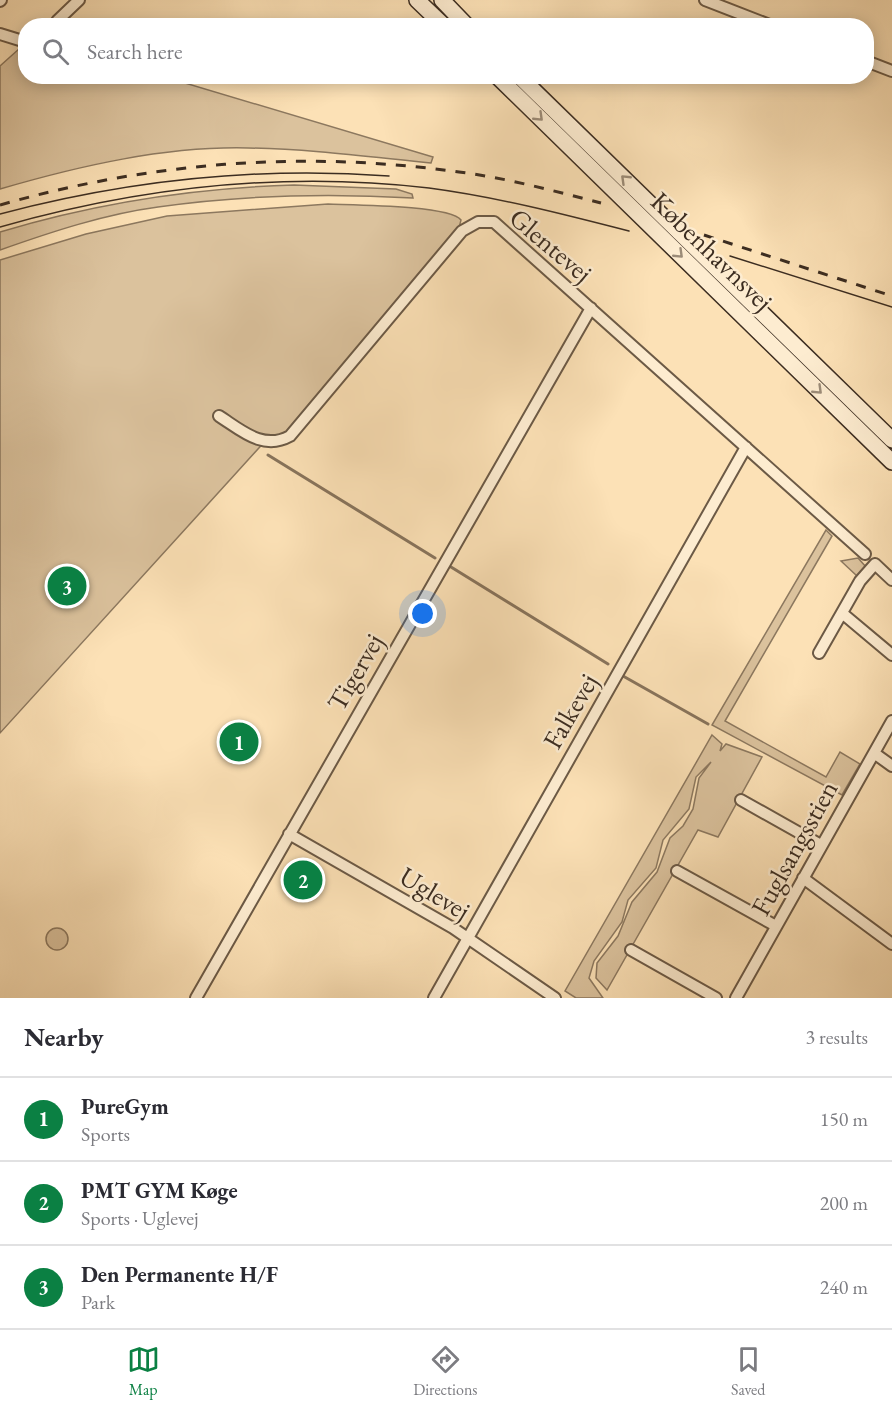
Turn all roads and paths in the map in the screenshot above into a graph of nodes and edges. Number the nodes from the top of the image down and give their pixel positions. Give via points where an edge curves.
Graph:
1 (79, 0) edge
2 (417, 0) edge
3 (442, 0) edge
4 (705, 0) edge
5 (60, 18) edge
6 (436, 18) edge
7 (459, 18) edge
8 (751, 18) edge
9 (0, 34) edge
10 (18, 40) edge
11 (874, 64) edge
12 (892, 71) edge
13 (505, 84) edge
14 (527, 84) edge
15 (591, 308) junction
16 (219, 416) dead end
17 (892, 440) edge
18 (746, 447) junction
19 (892, 462) edge
20 (865, 554) dead end
21 (892, 580) edge
22 (842, 613) junction
23 (819, 652) dead end
24 (892, 655) edge
25 (892, 721) edge
26 (874, 753) junction
27 (892, 766) edge
28 (741, 800) dead end
29 (289, 834) junction
30 (821, 845) junction
31 (677, 871) dead end
32 (802, 878) junction
33 (776, 926) junction
34 (467, 938) junction
35 (892, 944) edge
36 (631, 950) dead end
37 (738, 997) edge
38 (196, 998) edge
39 (434, 998) edge
40 (555, 998) edge
41 (716, 998) edge

1 - 5 street
2 - 6 main road
3 - 7 main road
4 - 8 street
9 - 10 street
11 - 12 street
13 -> 19 main road, Københavnsvej
17 -> 14 main road, Københavnsvej
15 - 16 street, Glentevej via 494,222 477,222 462,231 290,436 276,442 261,442
15 - 18 street, Glentevej
15 - 29 street, Tigervej
18 - 20 street, Glentevej
18 - 34 street, Falkevej
21 - 22 street via 875,564 860,580
22 - 23 street
22 - 24 street
25 - 26 street, Fuglsangsstien
26 - 27 street
26 - 30 street, Fuglsangsstien
28 - 30 street
29 - 34 street, Uglevej
29 - 38 street, Tigervej
30 - 32 street, Fuglsangsstien
31 - 33 street
32 - 33 street, Fuglsangsstien
32 - 35 street
33 - 37 street, Fuglsangsstien
34 - 39 street, Falkevej
34 - 40 street, Uglevej
36 - 41 street

